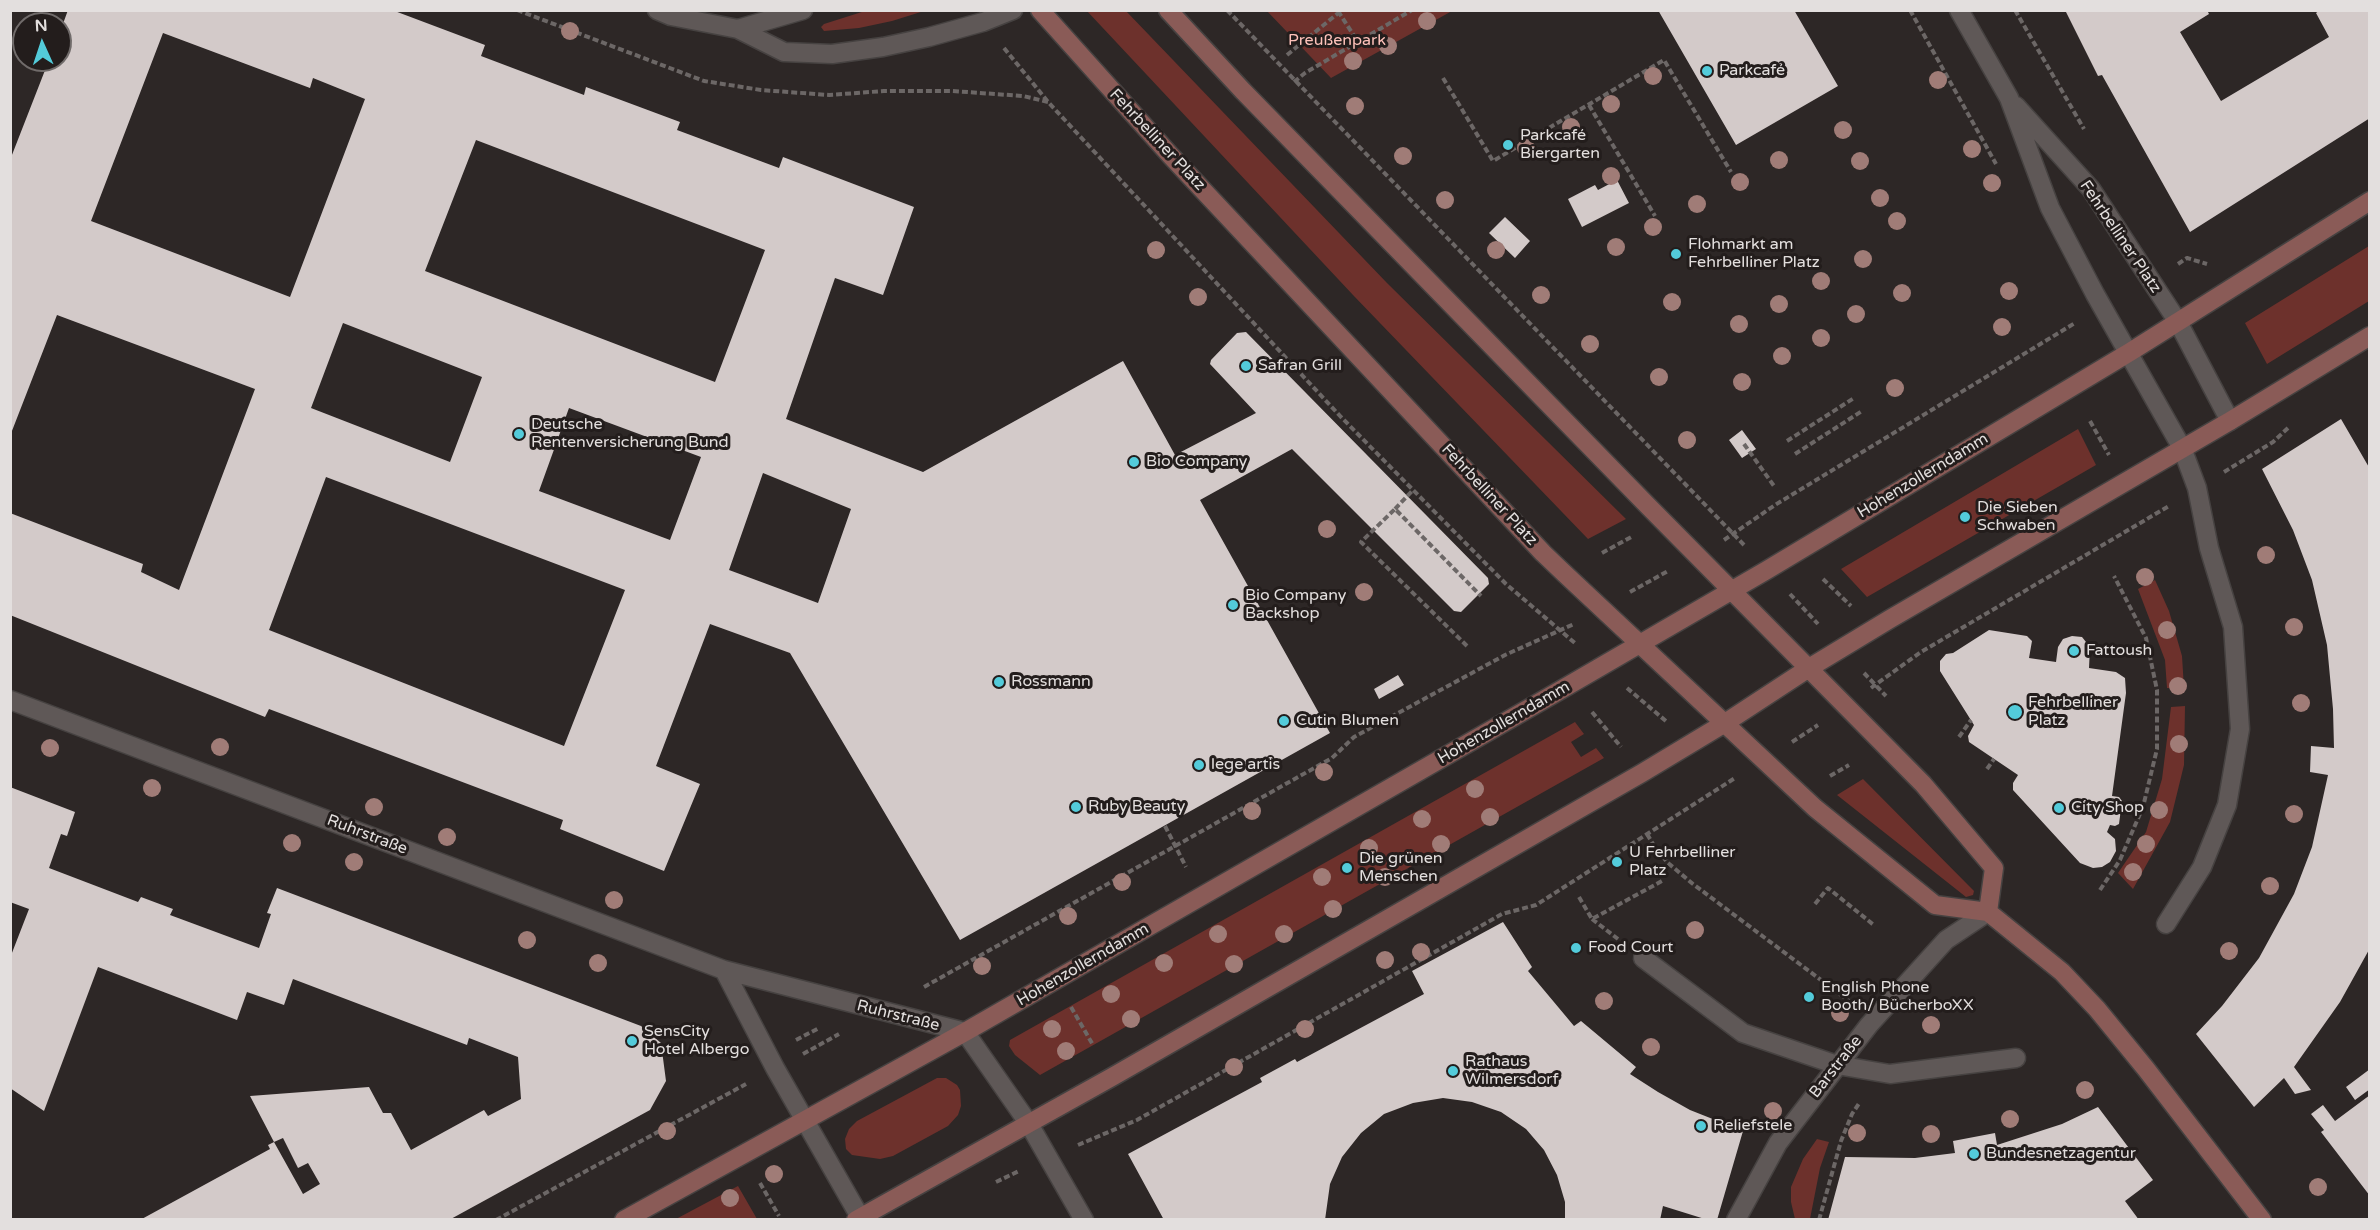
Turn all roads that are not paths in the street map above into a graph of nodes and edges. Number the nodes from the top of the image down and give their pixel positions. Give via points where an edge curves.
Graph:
1 (657, 10) edge
2 (803, 10) edge
3 (1013, 10) edge
4 (1040, 10) edge
5 (1168, 10) edge
6 (1959, 10) edge
7 (738, 29) junction
8 (2009, 98) junction
9 (2370, 201) edge
10 (2178, 322) junction
11 (2370, 336) edge
12 (2130, 352) junction
13 (2230, 421) junction
14 (2182, 448) junction
15 (1732, 590) junction
16 (1640, 644) junction
17 (1809, 668) junction
18 (10, 700) edge
19 (1725, 723) junction
20 (1988, 912) junction
21 (2166, 924) dead end
22 (1643, 958) dead end
23 (724, 970) junction
24 (965, 1032) junction
25 (2016, 1058) dead end
26 (1837, 1065) junction
27 (805, 1121) junction
28 (1029, 1124) junction
29 (858, 1218) edge
30 (624, 1220) edge
31 (1084, 1220) edge
32 (1736, 1220) edge
33 (2262, 1220) edge

1 - 7 street
2 - 7 street
3 - 7 street via 929,37 832,54 784,52
4 - 16 main road, Fehrbelliner Platz via 1170,155 1543,553
5 - 15 main road
6 - 8 street, Fehrbelliner Platz
8 - 10 street, Fehrbelliner Platz via 2091,189
8 - 12 street, Fehrbelliner Platz via 2050,208
9 - 10 main road, Hohenzollerndamm
10 - 12 main road, Hohenzollerndamm
10 - 13 street, Fehrbelliner Platz
11 - 13 main road
12 - 14 street, Fehrbelliner Platz
12 - 15 main road, Hohenzollerndamm
13 - 14 main road
14 - 17 main road
14 - 21 street, Fehrbelliner Platz via 2197,488 2209,548 2233,627 2240,729 2227,805 2202,867
15 - 16 main road, Hohenzollerndamm
15 - 17 main road
16 - 19 main road, Fehrbelliner Platz
16 - 24 main road, Hohenzollerndamm
17 - 19 main road
17 - 20 main road via 1923,784 1994,868
18 - 23 street, Ruhrstraße
19 - 20 main road, Fehrbelliner Platz via 1815,808 1935,905
19 - 28 main road
20 - 26 street, Barstraße via 1946,940
20 - 33 main road via 2062,972 2097,1008
22 - 26 street via 1743,1033
23 - 24 street, Ruhrstraße
23 - 27 street
24 - 27 main road, Hohenzollerndamm
24 - 28 street
25 - 26 street via 1890,1074
26 - 32 street, Barstraße via 1778,1143
27 - 29 street
27 - 30 main road, Hohenzollerndamm
28 - 29 main road
28 - 31 street

